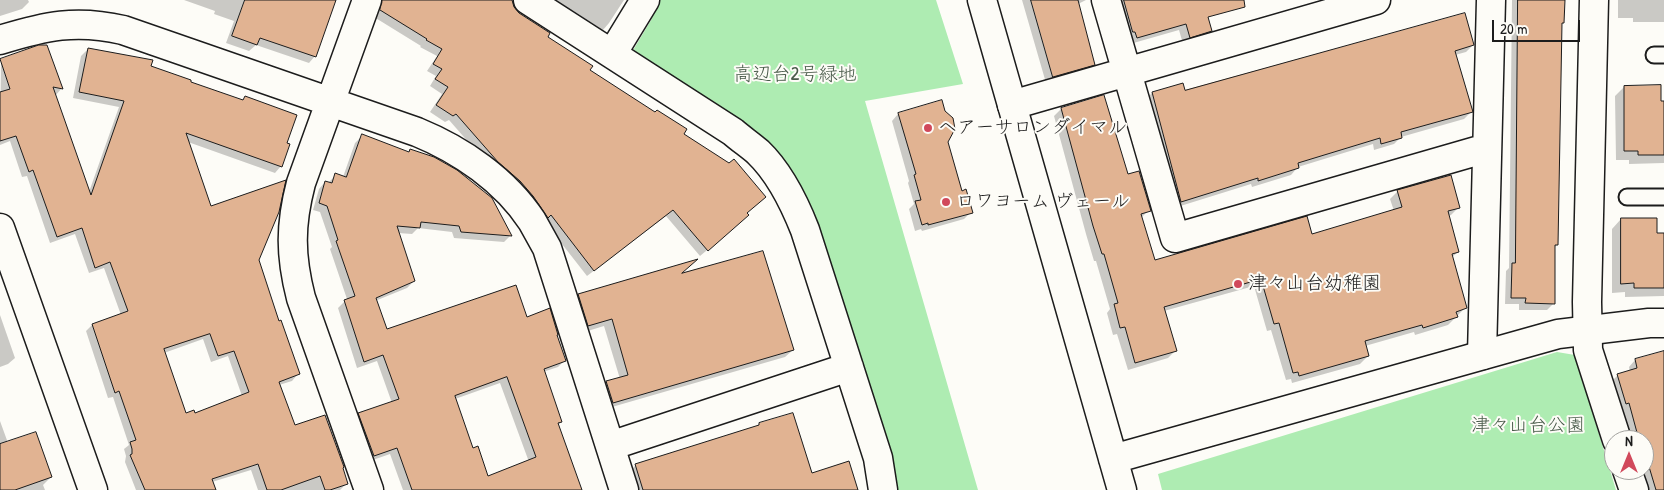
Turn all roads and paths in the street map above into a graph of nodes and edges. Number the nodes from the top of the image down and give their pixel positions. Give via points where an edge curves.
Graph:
1 (367, 0) edge
2 (528, 0) edge
3 (645, 0) edge
4 (982, 0) edge
5 (1106, 0) edge
6 (1376, 0) edge
7 (1491, 0) edge
8 (1594, 0) edge
9 (0, 40) edge
10 (612, 54) junction
11 (1127, 72) junction
12 (330, 102) junction
13 (1012, 105) junction
14 (1487, 148) junction
15 (1628, 197) dead end
16 (1664, 197) edge
17 (0, 228) edge
18 (1664, 323) edge
19 (1588, 331) junction
20 (1482, 356) junction
21 (849, 367) junction
22 (1615, 430) edge
23 (610, 446) junction
24 (1113, 459) junction
25 (93, 490) edge
26 (369, 490) edge
27 (624, 490) edge
28 (883, 490) edge
29 (1122, 490) edge

1 - 12 street
2 - 10 street
3 - 10 street
4 - 13 street
5 - 11 street
6 - 11 street
7 - 14 street
8 - 19 street
9 - 12 street via 52,26 101,25
10 - 21 street via 733,132 759,153 779,178 806,230
11 - 13 street
11 - 14 street via 1175,238
12 - 23 street via 444,143 473,162 514,199 547,248
12 - 26 street via 294,208 294,269 300,298
13 - 24 street
14 - 20 street
15 - 16 lane
17 - 25 street
18 - 19 street
19 - 20 street via 1558,334
19 - 22 street via 1588,350
20 - 24 street
21 - 23 street
21 - 28 street via 878,458
23 - 27 street
24 - 29 street

